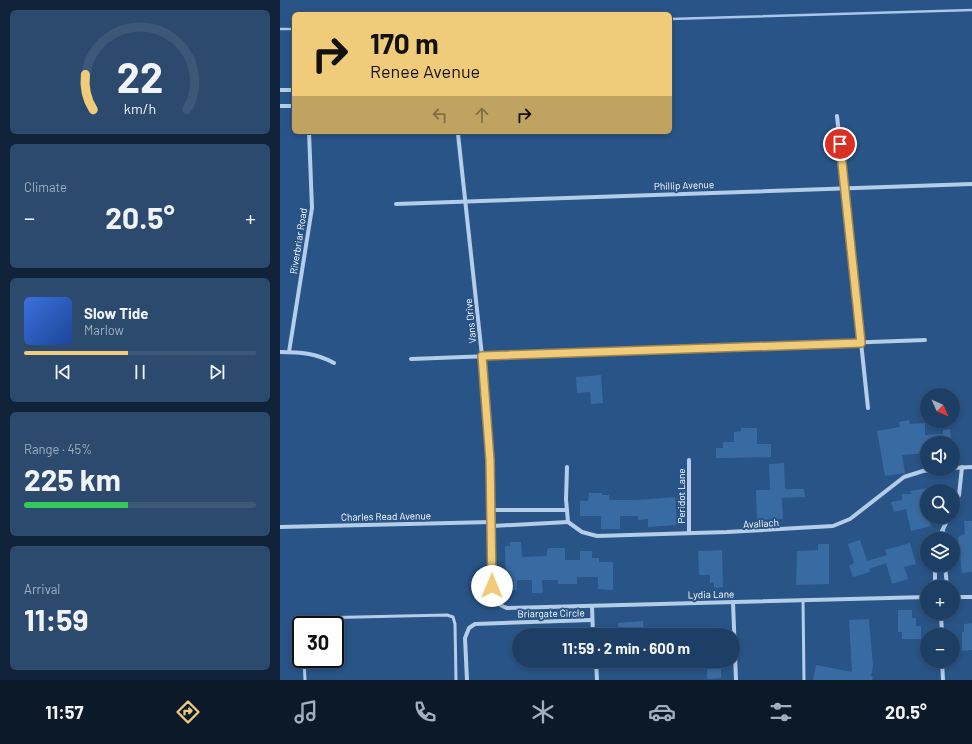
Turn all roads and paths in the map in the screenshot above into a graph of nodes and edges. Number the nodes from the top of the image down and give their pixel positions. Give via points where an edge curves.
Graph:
1 (280, 90) edge
2 (292, 90) edge
3 (280, 106) edge
4 (292, 106) edge
5 (837, 116) dead end
6 (310, 134) edge
7 (458, 134) dead end
8 (972, 184) edge
9 (845, 188) junction
10 (464, 201) junction
11 (396, 204) dead end
12 (925, 340) dead end
13 (861, 343) junction
14 (280, 352) edge
15 (289, 352) junction
16 (482, 356) junction
17 (411, 359) dead end
18 (334, 363) dead end
19 (868, 408) dead end
20 (689, 460) dead end
21 (567, 466) dead end
22 (962, 467) joint
23 (972, 467) edge
24 (920, 472) edge
25 (960, 495) edge
26 (492, 510) junction
27 (567, 510) junction
28 (568, 522) junction
29 (492, 524) junction
30 (946, 524) edge
31 (280, 527) edge
32 (943, 529) junction
33 (942, 532) edge
34 (943, 532) edge
35 (689, 533) junction
36 (920, 597) edge
37 (960, 597) edge
38 (972, 597) edge
39 (803, 600) junction
40 (733, 602) junction
41 (496, 603) joint
42 (592, 606) junction
43 (344, 617) edge
44 (592, 620) junction
45 (593, 628) edge
46 (304, 668) edge
47 (596, 668) edge
48 (942, 668) edge
49 (305, 680) edge
50 (456, 680) edge
51 (467, 680) edge
52 (597, 680) edge
53 (736, 680) edge
54 (804, 680) edge
55 (943, 680) edge

1 - 2 street
3 - 4 street
5 - 9 street
6 - 15 street, Riverbriar Road via 312,208
7 - 10 street, Vans Drive
8 - 9 street, Phillip Avenue
9 - 10 street, Phillip Avenue
9 - 13 street
10 - 11 street, Phillip Avenue
10 - 16 street, Vans Drive
12 - 13 street
13 - 16 street
13 - 19 street
14 - 15 street
15 - 18 street via 322,356
16 - 17 street
16 - 26 street, Vans Drive
20 - 35 street, Peridot Lane
21 - 27 street
22 - 23 street
22 - 25 street
24 - 35 street, Avallach via 904,477 850,519 833,526
26 - 27 street
26 - 29 street, Vans Drive
27 - 28 street
28 - 29 street
28 - 35 street, Avallach via 582,532 597,536
29 - 31 street, Charles Read Avenue
29 - 41 street, Vans Drive via 492,586
30 - 32 street
32 - 33 street
32 - 34 street
36 - 39 street, Lydia Lane
37 - 38 street
39 - 40 street, Lydia Lane
39 - 54 lane
40 - 42 street, Lydia Lane
40 - 53 street
41 - 42 street, Lydia Lane via 507,608
42 - 44 street, Briargate Circle
43 - 50 lane via 447,615 453,617
44 - 45 street, Briargate Circle
44 - 51 street, Briargate Circle via 475,624 469,628 464,638
46 - 49 lane
47 - 52 street
48 - 55 street

